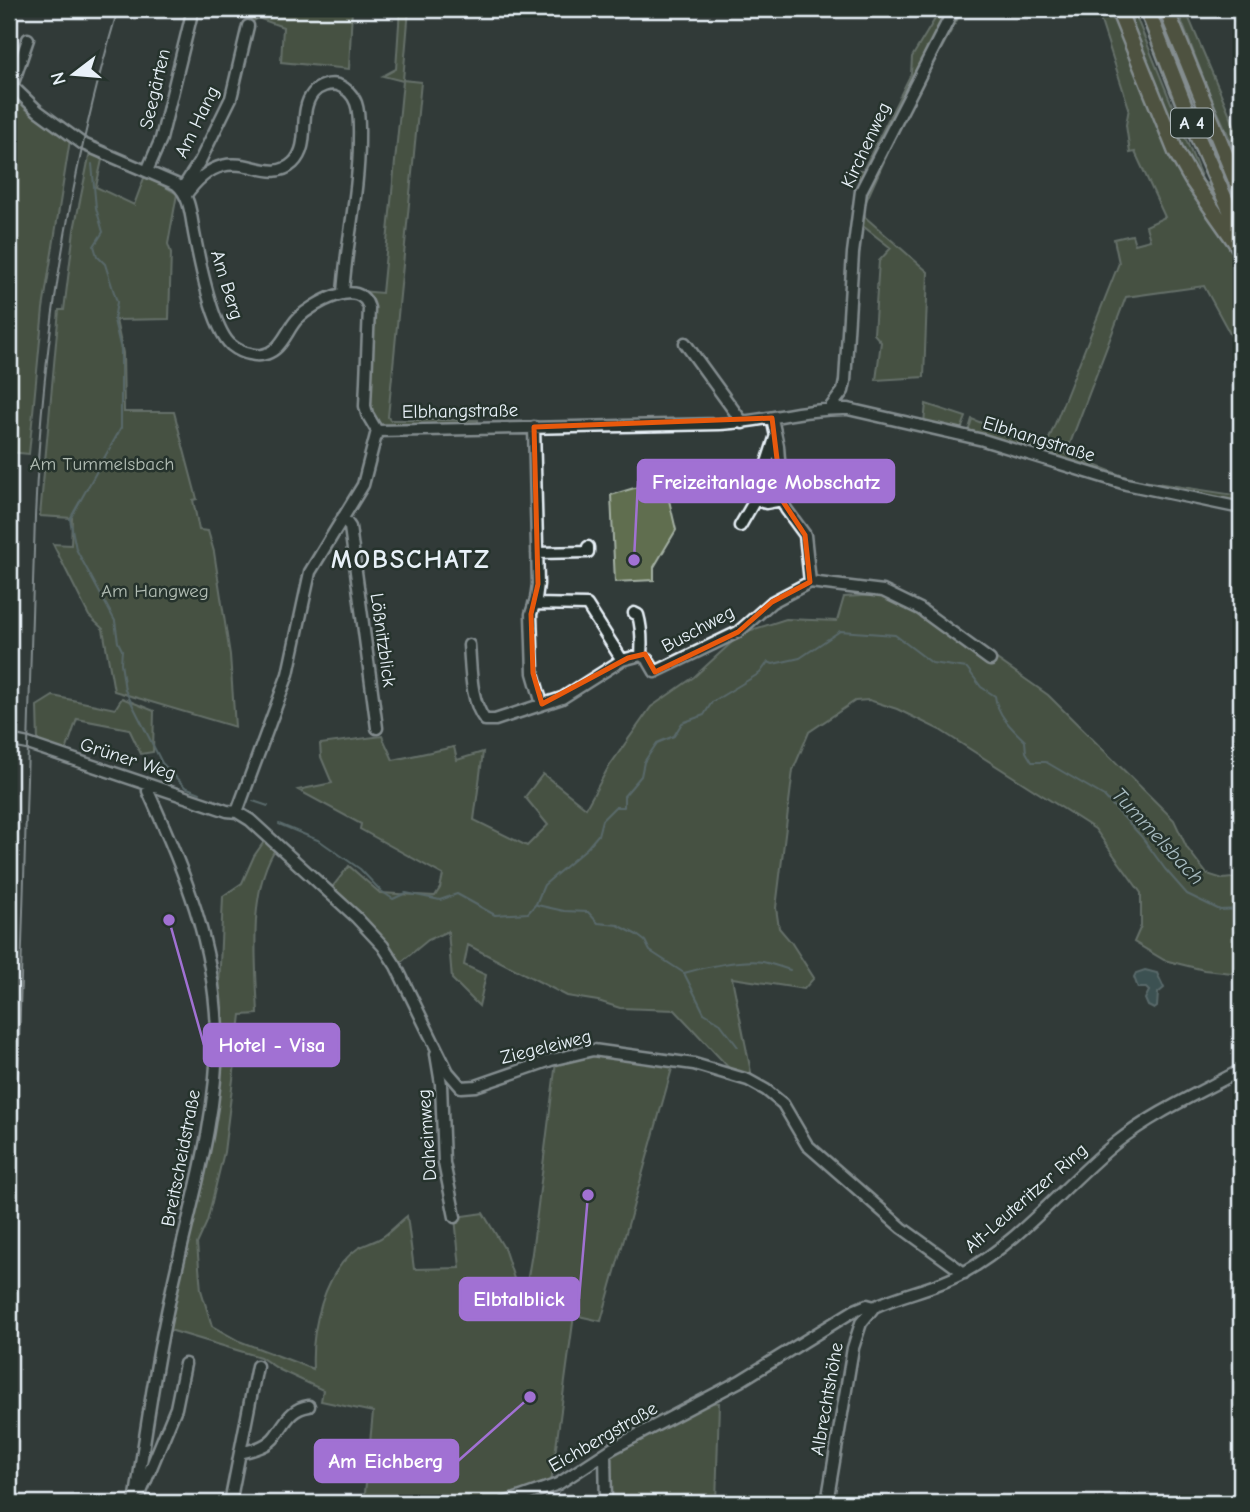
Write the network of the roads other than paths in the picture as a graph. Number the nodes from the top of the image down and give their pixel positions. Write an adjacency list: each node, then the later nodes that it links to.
1 (954, 9): 16 (street, Kirchenweg)
2 (1118, 9): 13 (highway)
3 (1147, 9): 12 (highway, A 4)
4 (1166, 9): 11 (highway, A 4)
5 (192, 13): 9 (street, Seegärten)
6 (248, 26): 10 (street, Am Hang)
7 (28, 39): 8 (street)
8 (10, 84): 9 (street)
9 (147, 171): 10 (street)
10 (183, 193): 14 (street, Am Berg); 14 (street)
11 (1241, 193)
12 (1241, 236)
13 (1241, 250)
14 (343, 294): 22 (street)
15 (685, 343): 20 (street)
16 (843, 391): 17 (street); 18 (street, Kirchenweg)
17 (830, 408): 18 (street, Elbhangstraße); 19 (street, Elbhangstraße)
18 (848, 409): 26 (street, Elbhangstraße)
19 (772, 418): 20 (street, Elbhangstraße); 23 (street)
20 (743, 423): 21 (street, Elbhangstraße)
21 (534, 427): 22 (street, Elbhangstraße); 30 (street)
22 (377, 431): 27 (street, Elbhangstraße)
23 (776, 437): 24 (street); 25 (street)
24 (755, 500): 25 (street); 28 (street)
25 (782, 500): 31 (street)
26 (1241, 508)
27 (343, 517): 39 (street, Lößnitzblick); 42 (street, Elbhangstraße)
28 (740, 526)
29 (588, 547): 30 (street)
30 (537, 553): 32 (street)
31 (810, 582): 35 (street, Buschweg); 37 (street)
32 (534, 604): 36 (street); 38 (street)
33 (634, 613): 35 (street)
34 (469, 645): 38 (street)
35 (641, 655): 36 (street)
36 (622, 660): 38 (street)
37 (990, 660)
38 (542, 704)
39 (377, 728)
40 (9, 740): 41 (street, Grüner Weg)
41 (150, 785): 42 (street, Grüner Weg); 54 (street, Breitscheidstraße)
42 (237, 812): 43 (street, Ziegeleiweg)
43 (436, 1050): 45 (street, Daheimweg); 46 (street, Ziegeleiweg)
44 (1241, 1070): 46 (street, Alt-Leuteritzer Ring)
45 (455, 1217)
46 (964, 1273): 47 (street, Alt-Leuteritzer Ring)
47 (874, 1307): 51 (street, Alt-Leuteritzer Ring); 58 (street, Albrechtshöhe)
48 (185, 1364): 54 (street, Breitscheidstraße)
49 (257, 1366): 52 (street)
50 (309, 1406): 52 (street)
51 (679, 1415): 53 (street, Eichbergstraße)
52 (240, 1453): 55 (street)
53 (605, 1454): 56 (street, Eichbergstraße); 57 (street)
54 (136, 1503)
55 (230, 1503)
56 (504, 1503)
57 (606, 1503)
58 (827, 1503)

